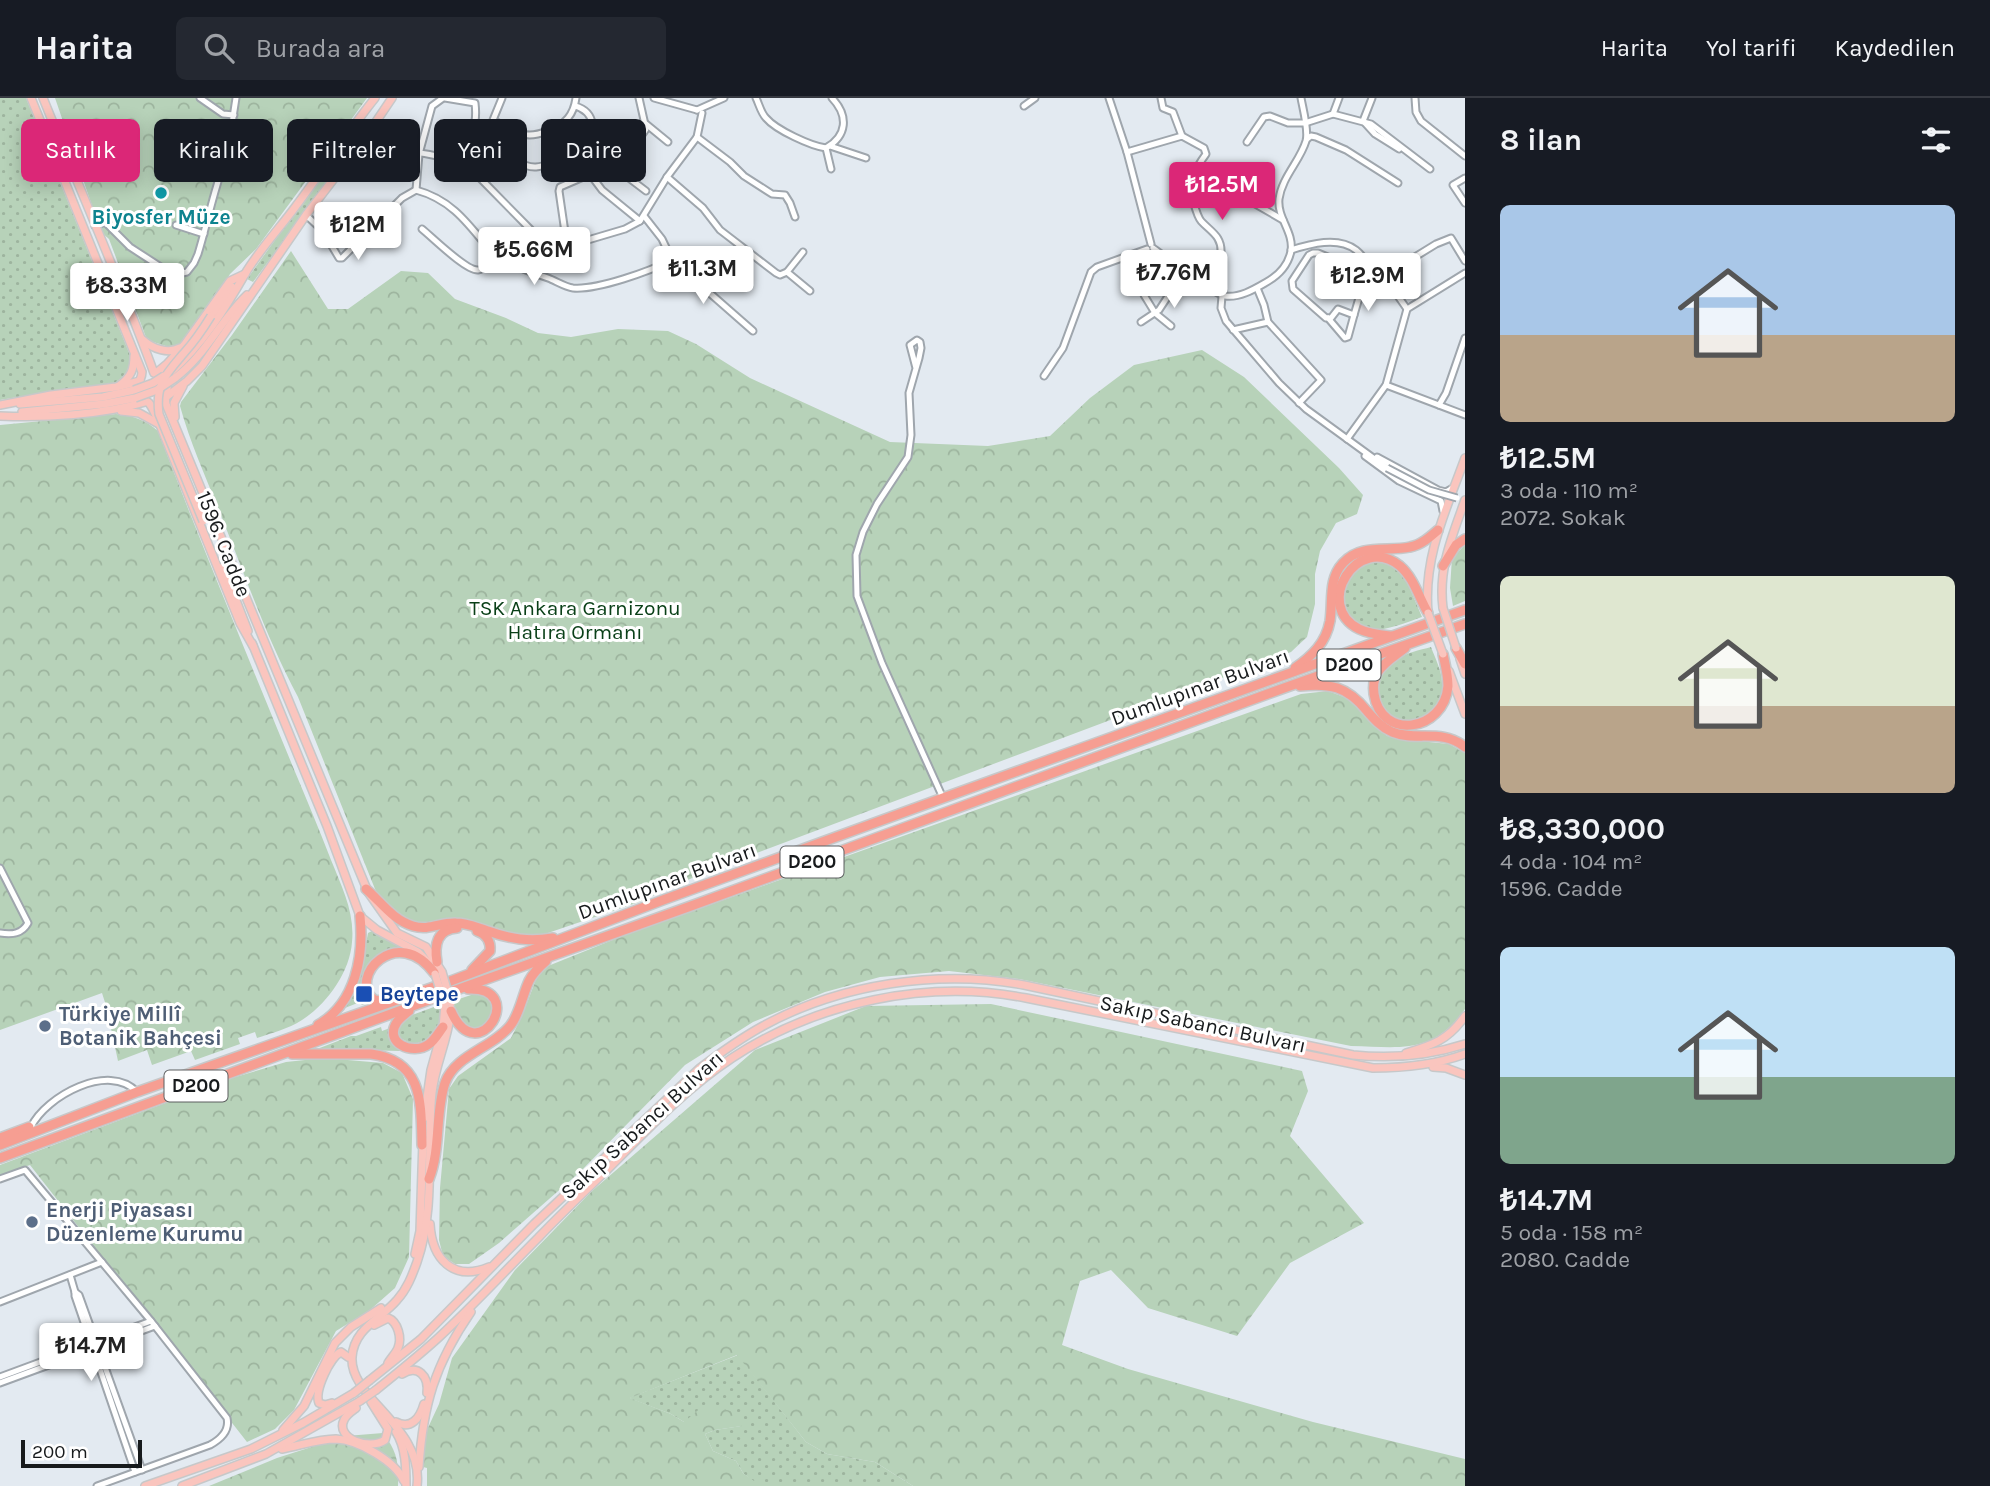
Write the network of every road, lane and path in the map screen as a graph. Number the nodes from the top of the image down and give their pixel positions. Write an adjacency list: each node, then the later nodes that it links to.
1 (31, 98): 92 (main road, 1596. Cadde)
2 (43, 98): 68 (main road, 1596. Cadde)
3 (200, 98): 26 (street)
4 (236, 98): 26 (street)
5 (375, 98): 27 (main road)
6 (392, 98): 28 (main road)
7 (444, 98): 29 (street); 43 (street)
8 (502, 98): 30 (street)
9 (576, 98): 22 (street)
10 (639, 98): 33 (street)
11 (654, 98): 24 (street)
12 (724, 98): 24 (street)
13 (756, 98): 42 (street)
14 (832, 98): 42 (street)
15 (1035, 98): 23 (street)
16 (1109, 98): 44 (street)
17 (1161, 98): 37 (street)
18 (1301, 98): 35 (street)
19 (1339, 98): 25 (street)
20 (1372, 98): 34 (street)
21 (1415, 98): 45 (street)
22 (575, 106): 31 (street); 32 (street)
23 (1024, 106)
24 (699, 111): 38 (street)
25 (1333, 114): 34 (street); 35 (street)
26 (234, 115): 71 (street)
27 (358, 119)
28 (378, 119)
29 (477, 119)
30 (492, 119)
31 (567, 119)
32 (590, 119)
33 (645, 119)
34 (1363, 121): 48 (street)
35 (1305, 123): 39 (street); 41 (street)
36 (646, 124): 40 (street)
37 (1182, 136): 44 (street); 82 (street)
38 (698, 137): 49 (street); 64 (street)
39 (1307, 139): 58 (street); 65 (street)
40 (668, 142)
41 (1247, 142)
42 (828, 147): 46 (street); 47 (street)
43 (420, 150)
44 (1127, 152): 73 (street)
45 (1465, 156)
46 (866, 158)
47 (831, 169)
48 (1430, 169)
49 (667, 177): 66 (street); 81 (street)
50 (1465, 178): 62 (street)
51 (312, 182): 84 (main road)
52 (331, 182): 63 (main road)
53 (417, 182): 59 (street)
54 (485, 182): 72 (street)
55 (572, 182): 72 (street)
56 (596, 182): 66 (street)
57 (634, 182): 60 (street)
58 (1398, 183)
59 (416, 190): 63 (street); 76 (street)
60 (646, 191)
61 (1238, 194): 65 (street)
62 (1465, 203)
63 (306, 215): 87 (main road)
64 (794, 217)
65 (1283, 220): 74 (street)
66 (640, 221): 69 (street); 69 (street); 72 (street)
67 (176, 225): 71 (street)
68 (94, 226): 71 (street); 91 (main road, 1596. Cadde)
69 (651, 226): 77 (street)
70 (422, 229): 76 (street)
71 (204, 234)
72 (567, 246)
73 (1150, 247): 82 (street); 109 (street)
74 (1291, 250): 79 (street); 85 (street)
75 (803, 252): 81 (street)
76 (493, 254): 77 (street)
77 (672, 260): 101 (street)
78 (1465, 261): 85 (street)
79 (1287, 263): 80 (street); 86 (street)
80 (1299, 270): 95 (street); 96 (street)
81 (787, 272): 88 (street)
82 (1187, 272): 90 (street); 94 (street)
83 (1465, 273): 93 (street)
84 (245, 274): 104 (main road); 107 (main road); 115 (main road, bridge)
85 (1384, 276): 93 (street)
86 (1257, 288): 90 (street); 98 (street)
87 (253, 290): 107 (main road); 111 (main road)
88 (810, 291)
89 (1144, 295): 94 (street)
90 (1222, 296): 100 (street)
91 (126, 298): 92 (main road); 92 (main road); 102 (main road, 1596. Cadde)
92 (113, 303): 105 (main road, 1596. Cadde)
93 (1407, 309): 112 (street)
94 (1155, 313): 97 (street); 99 (street)
95 (1354, 315): 96 (street); 96 (street)
96 (1328, 318)
97 (1141, 322)
98 (1268, 322): 100 (street); 117 (street)
99 (1171, 326)
100 (1233, 330): 117 (street)
101 (753, 331)
102 (141, 337): 104 (main road); 108 (main road, 1596. Cadde)
103 (1465, 338): 119 (street)
104 (181, 348): 107 (main road)
105 (133, 349): 110 (main road, 1596. Cadde); 113 (main road)
106 (916, 368): 152 (street)
107 (171, 372): 108 (main road); 111 (main road); 114 (main road, bridge)
108 (155, 373): 110 (main road); 115 (main road, 1596. Cadde)
109 (1044, 376)
110 (141, 379): 113 (main road); 116 (main road, 1596. Cadde)
111 (185, 382): 115 (main road); 124 (main road)
112 (1386, 385): 119 (street); 125 (street)
113 (116, 387): 118 (main road)
114 (134, 394): 118 (main road); 121 (main road)
115 (163, 398): 116 (main road); 124 (main road, 1596. Cadde); 143 (main road, 1596. Cadde, bridge)
116 (147, 402): 120 (main road); 123 (main road, 1596. Cadde)
117 (1299, 403): 125 (street)
118 (0, 405)
119 (1439, 405): 122 (street)
120 (110, 410): 121 (main road); 123 (main road)
121 (0, 415)
122 (1465, 415)
123 (160, 425): 128 (main road, 1596. Cadde)
124 (181, 438): 127 (main road, 1596. Cadde)
125 (1347, 439): 126 (street)
126 (1356, 446): 130 (street); 131 (street, bridge); 132 (street)
127 (187, 452): 128 (main road); 154 (main road, 1596. Cadde)
128 (172, 457): 143 (main road, 1596. Cadde)
129 (1465, 457): 130 (main road)
130 (1454, 487): 132 (main road)
131 (1462, 499): 135 (main road)
132 (1443, 516): 134 (main road)
133 (1465, 519): 135 (main road)
134 (1438, 530): 139 (main road); 148 (highway)
135 (1453, 534): 137 (main road)
136 (1465, 540): 137 (highway)
137 (1443, 566): 144 (main road, bridge)
138 (1465, 610): 141 (highway, Dumlupınar Bulvarı / D200)
139 (1428, 613): 141 (highway); 145 (main road, bridge)
140 (1465, 624): 142 (highway, Dumlupınar Bulvarı / D200)
141 (1393, 636): 148 (highway, Dumlupınar Bulvarı / D200)
142 (1414, 642): 145 (highway); 149 (highway, Dumlupınar Bulvarı / D200)
143 (253, 646): 155 (main road, 1596. Cadde)
144 (1456, 649): 146 (highway); 147 (main road)
145 (1443, 654): 150 (main road)
146 (1465, 664)
147 (1465, 674)
148 (1279, 677): 152 (highway, Dumlupınar Bulvarı / D200)
149 (1284, 688): 151 (highway); 159 (highway, Dumlupınar Bulvarı / D200)
150 (1465, 714)
151 (1465, 747)
152 (943, 798): 158 (highway, Dumlupınar Bulvarı / D200)
153 (0, 868): 157 (street)
154 (366, 889): 155 (main road, 1596. Cadde); 158 (highway)
155 (368, 909): 156 (main road, 1596. Cadde); 156 (main road); 160 (main road, 1596. Cadde); 169 (highway)
156 (369, 923): 161 (main road, 1596. Cadde)
157 (0, 933)
158 (575, 934): 162 (highway, Dumlupınar Bulvarı / D200)
159 (550, 957): 163 (highway, Dumlupınar Bulvarı / D200); 183 (highway)
160 (437, 962): 161 (main road, 1596. Cadde); 162 (highway)
161 (439, 973): 164 (highway); 166 (main road, bridge)
162 (464, 976): 164 (highway, Dumlupınar Bulvarı / D200)
163 (456, 990): 165 (highway, Dumlupınar Bulvarı / D200); 166 (highway)
164 (390, 1003): 169 (highway, Dumlupınar Bulvarı / D200)
165 (418, 1004): 168 (highway); 172 (highway, Dumlupınar Bulvarı / D200)
166 (449, 1006): 168 (main road); 183 (main road)
167 (1465, 1016): 173 (main road)
168 (443, 1027): 180 (main road)
169 (296, 1037): 176 (highway, Dumlupınar Bulvarı / D200)
170 (1465, 1044): 173 (main road, Sakıp Sabancı Bulvarı)
171 (1465, 1054): 174 (main road, Sakıp Sabancı Bulvarı)
172 (280, 1055): 180 (highway); 181 (highway, Dumlupınar Bulvarı / D200)
173 (1392, 1057): 186 (main road, Sakıp Sabancı Bulvarı)
174 (1418, 1066): 175 (main road); 188 (main road, Sakıp Sabancı Bulvarı)
175 (1465, 1075)
176 (137, 1092): 177 (highway); 177 (street); 179 (highway, Dumlupınar Bulvarı / D200)
177 (31, 1127): 178 (highway)
178 (0, 1138)
179 (0, 1145)
180 (422, 1145): 190 (main road)
181 (0, 1158)
182 (0, 1179): 185 (street)
183 (429, 1179): 184 (main road)
184 (428, 1202): 186 (main road); 192 (main road)
185 (102, 1262): 187 (street); 191 (street)
186 (496, 1263): 195 (main road, Sakıp Sabancı Bulvarı)
187 (70, 1275): 189 (street); 193 (street)
188 (480, 1298): 198 (main road, Sakıp Sabancı Bulvarı); 206 (main road)
189 (0, 1302)
190 (381, 1308): 194 (main road); 202 (main road)
191 (153, 1324): 193 (street); 204 (street)
192 (357, 1339): 195 (main road); 201 (main road)
193 (94, 1345): 196 (street); 197 (street); 204 (street); 205 (street)
194 (348, 1357): 199 (main road); 201 (main road)
195 (380, 1373): 199 (main road, Sakıp Sabancı Bulvarı, bridge)
196 (0, 1377)
197 (0, 1383)
198 (378, 1388): 200 (main road, Sakıp Sabancı Bulvarı, bridge); 201 (main road)
199 (351, 1394): 202 (main road, Sakıp Sabancı Bulvarı)
200 (360, 1401): 201 (main road); 203 (main road, Sakıp Sabancı Bulvarı)
201 (371, 1401): 206 (main road); 210 (main road)
202 (276, 1437): 208 (main road, Sakıp Sabancı Bulvarı)
203 (271, 1452): 209 (main road, Sakıp Sabancı Bulvarı); 210 (main road)
204 (142, 1470): 205 (street)
205 (135, 1472): 207 (street)
206 (418, 1475): 211 (main road)
207 (97, 1486)
208 (145, 1486)
209 (182, 1486)
210 (405, 1486)
211 (417, 1486)

